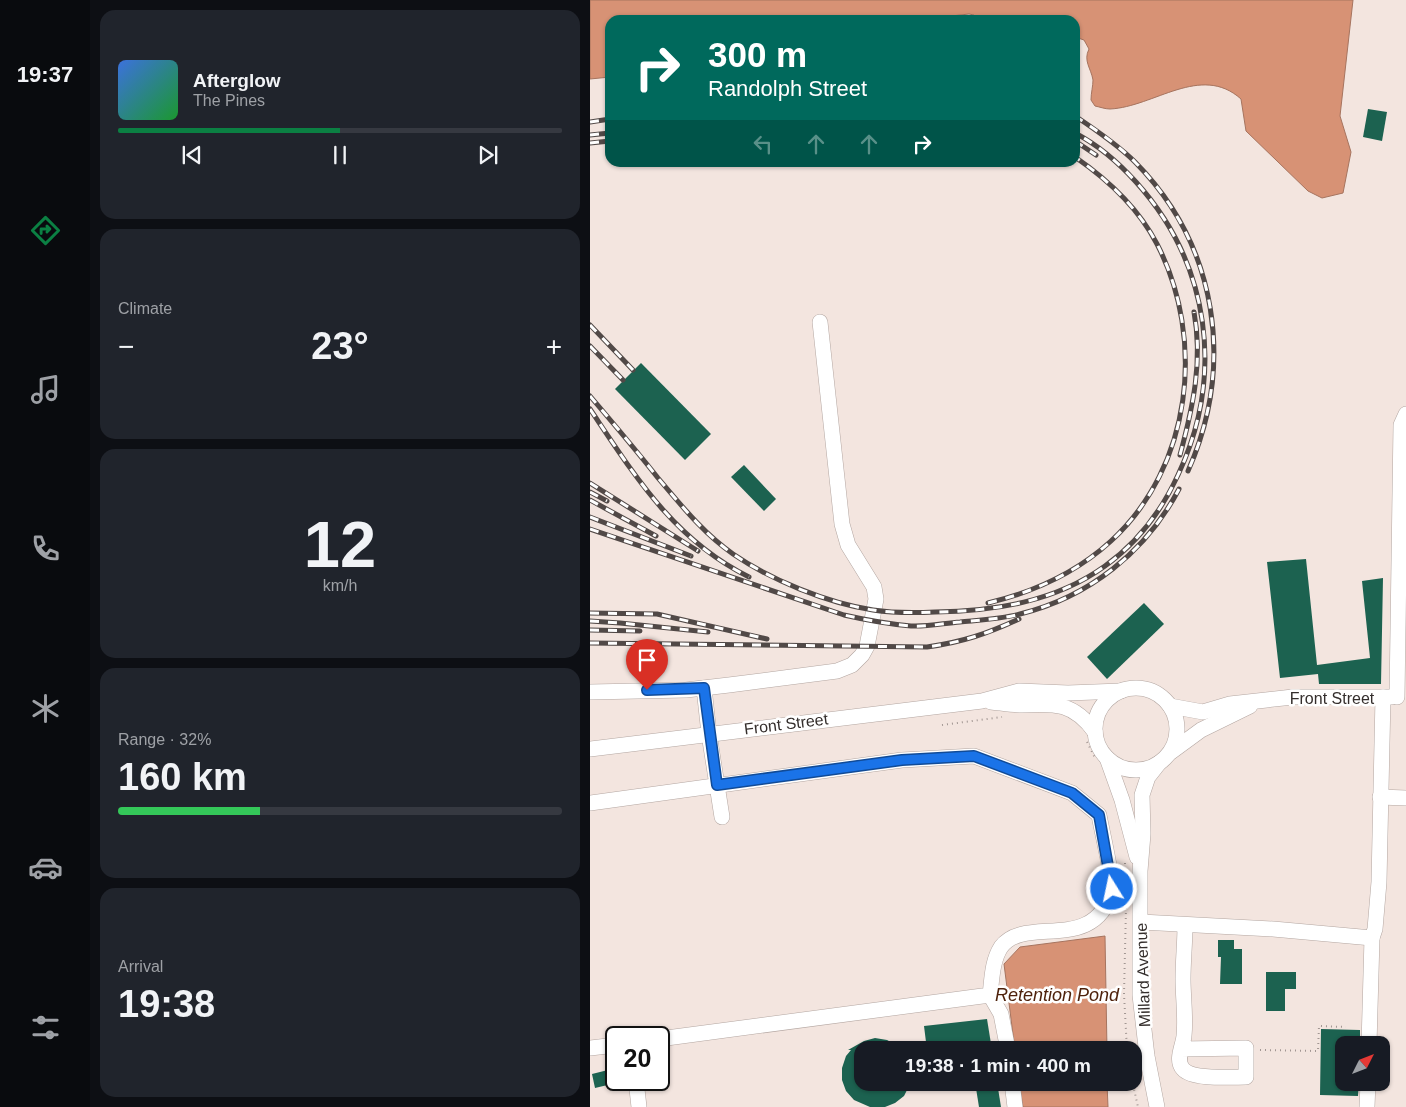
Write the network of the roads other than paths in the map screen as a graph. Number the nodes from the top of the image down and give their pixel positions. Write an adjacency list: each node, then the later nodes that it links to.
1 (820, 322): 3 (street)
2 (1406, 414): 6 (street)
3 (704, 688): 5 (street); 10 (street)
4 (1121, 691): 7 (street, Front Street); 9 (street); 11 (street)
5 (590, 692)
6 (1395, 697): 8 (street, Front Street); 16 (street)
7 (982, 701): 10 (street, Front Street); 11 (street, Front Street)
8 (1258, 701): 9 (street, Front Street); 14 (street, Front Street)
9 (1170, 706): 14 (street)
10 (709, 734): 12 (street, Front Street); 15 (street)
11 (1090, 734): 13 (street)
12 (590, 748)
13 (1101, 758): 14 (street); 20 (street, Millard Avenue)
14 (1164, 759): 20 (street, Millard Avenue)
15 (717, 785): 18 (street); 19 (street); 24 (street)
16 (1380, 797): 17 (street); 23 (street)
17 (1406, 798)
18 (590, 803)
19 (722, 817)
20 (1140, 871): 21 (street, Millard Avenue)
21 (1141, 922): 22 (street); 36 (street, Millard Avenue)
22 (1185, 925): 23 (street); 30 (street)
23 (1372, 938): 25 (street)
24 (990, 995): 26 (street); 27 (street)
25 (1369, 1036)
26 (670, 1038)
27 (1006, 1041)
28 (605, 1046): 29 (street)
29 (590, 1048)
30 (1181, 1049)
31 (638, 1091): 34 (street)
32 (1013, 1091): 35 (street)
33 (1368, 1091): 37 (street)
34 (640, 1107)
35 (1015, 1107)
36 (1157, 1107)
37 (1367, 1107)

